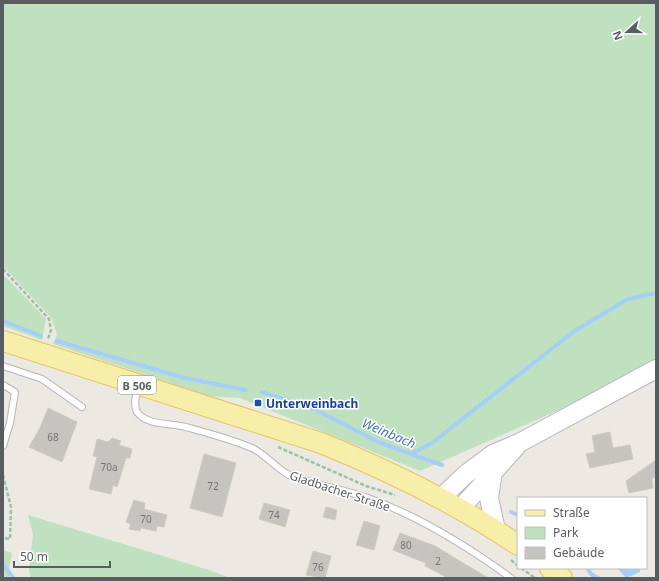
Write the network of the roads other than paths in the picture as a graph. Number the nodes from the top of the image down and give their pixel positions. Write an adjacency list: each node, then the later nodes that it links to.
1 (3, 341): 5 (main road, B 506)
2 (3, 366): 6 (lane)
3 (656, 369): 7 (main road)
4 (3, 385): 8 (lane)
5 (138, 385): 10 (main road, B 506); 14 (lane, Gladbacher Straße)
6 (82, 407)
7 (521, 442): 9 (main road); 10 (main road)
8 (3, 446)
9 (493, 472): 11 (main road); 12 (main road)
10 (441, 498): 11 (main road, B 506)
11 (460, 509): 12 (main road, B 506)
12 (496, 530): 13 (main road, B 506)
13 (517, 544)
14 (511, 578)

